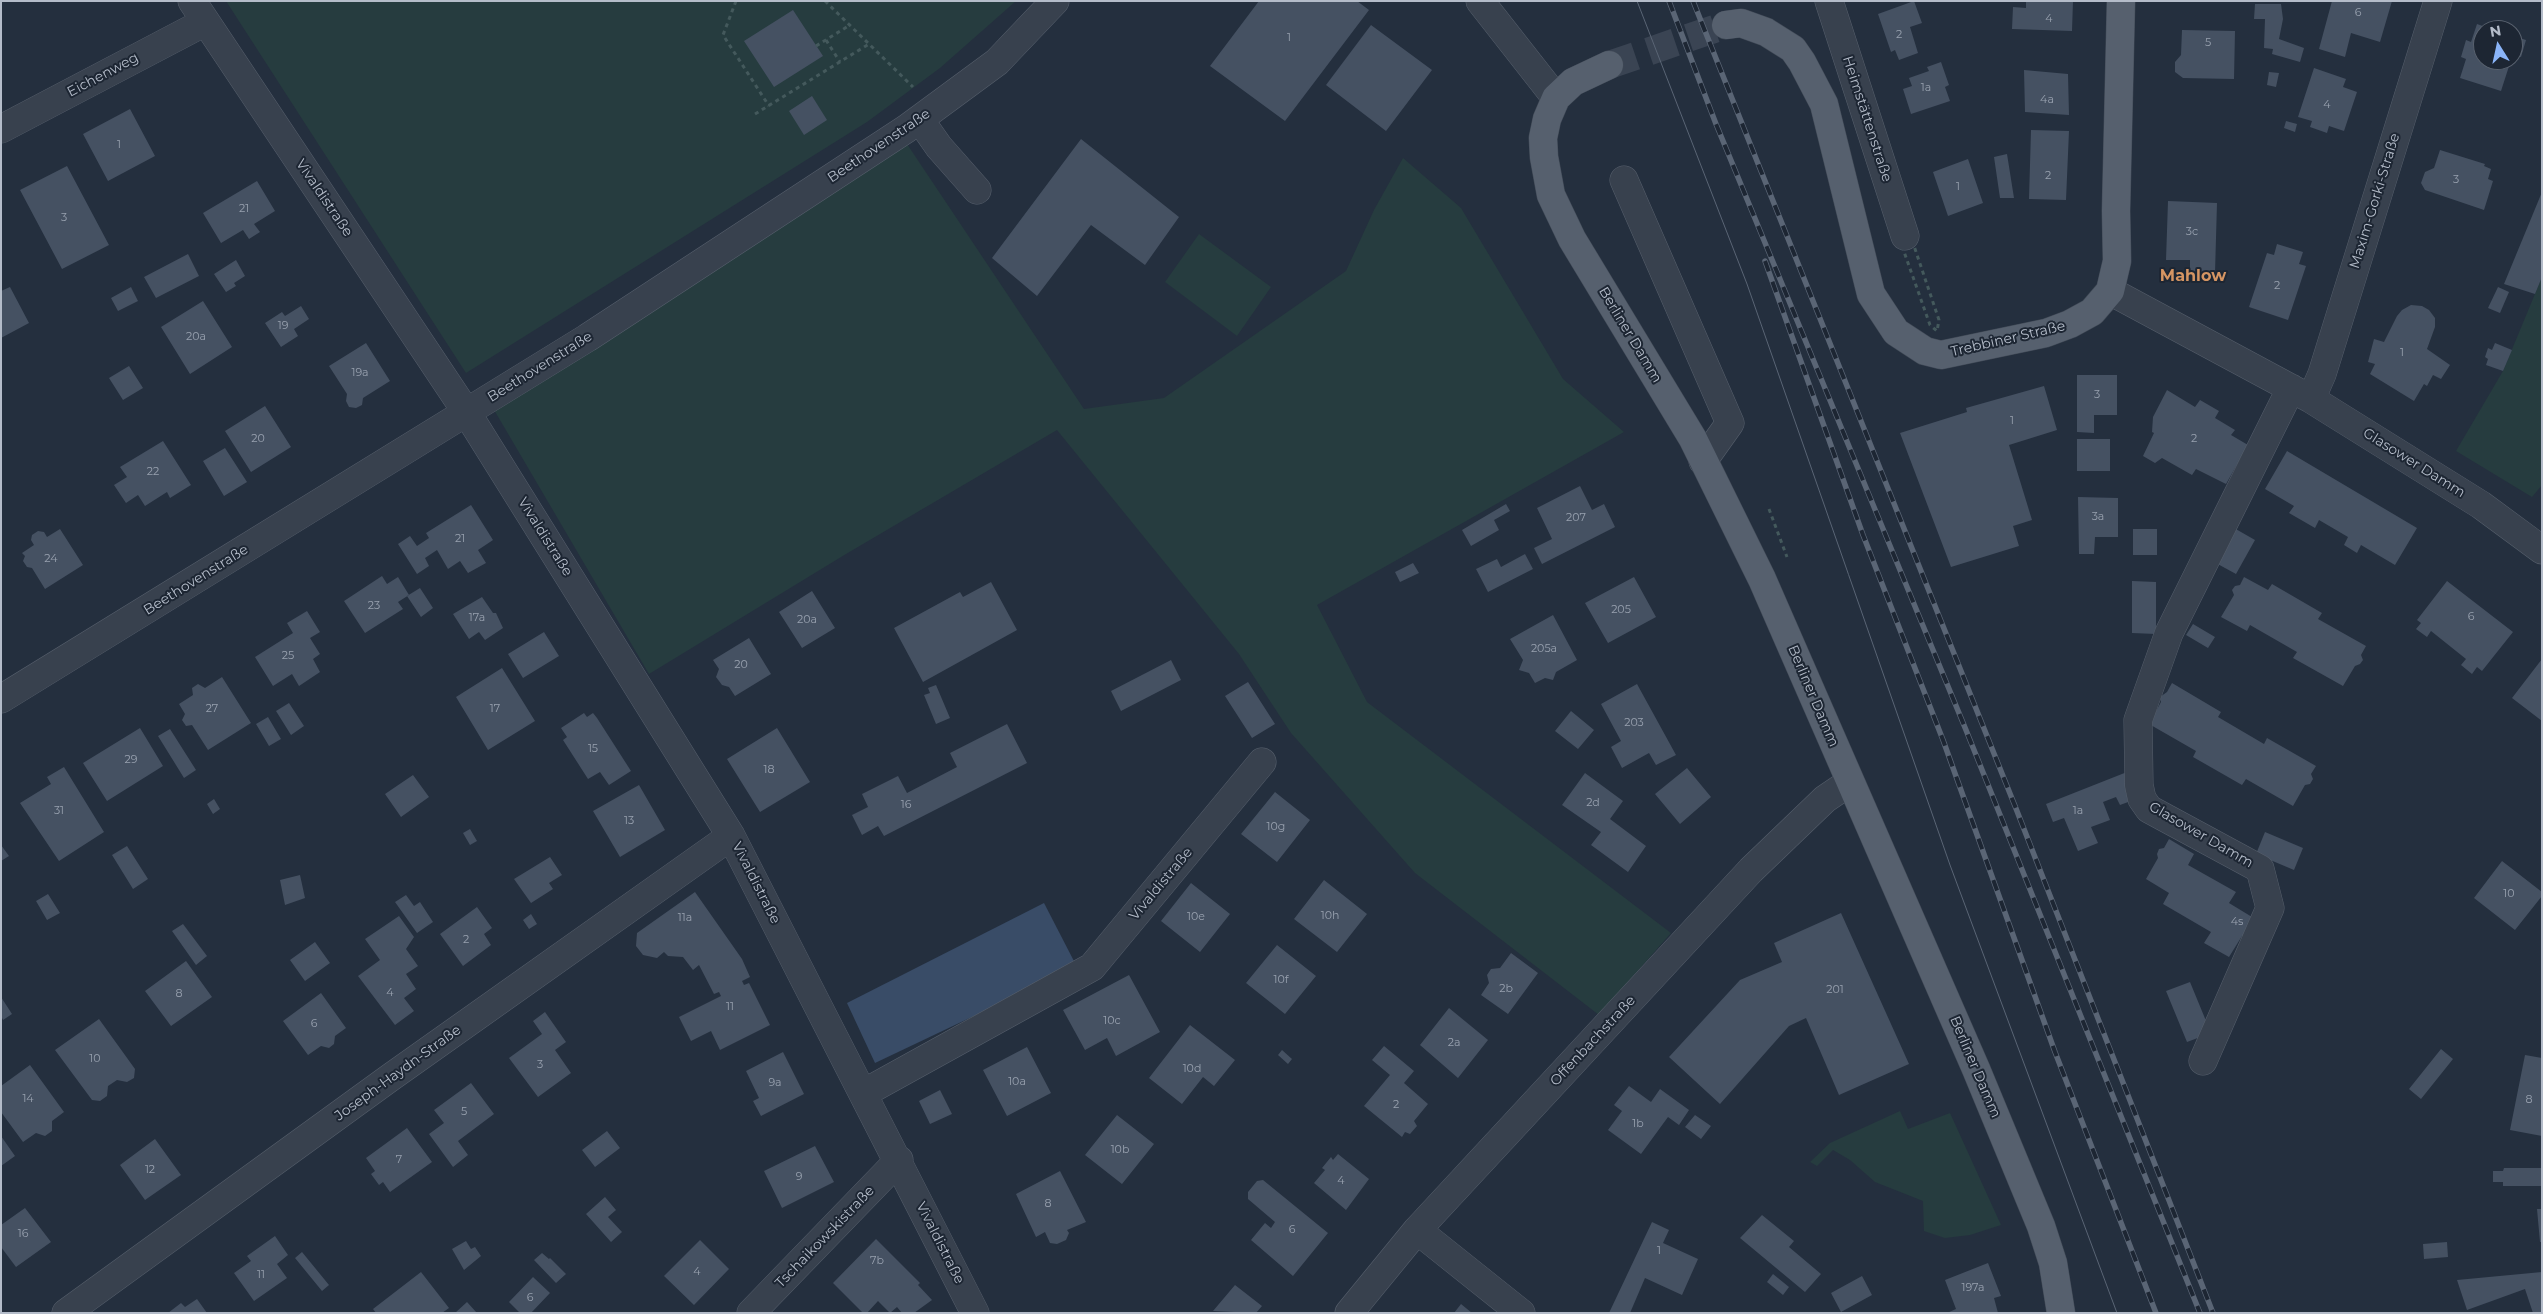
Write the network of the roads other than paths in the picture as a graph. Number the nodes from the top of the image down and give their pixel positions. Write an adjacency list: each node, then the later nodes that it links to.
1 (1055, 1): 10 (street, Beethovenstraße)
2 (1480, 1): 9 (street)
3 (1829, 1): 14 (street, Heimstättenstraße)
4 (2121, 1): 15 (main road, Trebbiner Straße)
5 (2438, 1): 16 (street, Maxim-Gorki-Straße)
6 (199, 11): 11 (street, Eichenweg); 17 (street, Vivaldistraße)
7 (1726, 25): 15 (main road, Trebbiner Straße)
8 (1609, 65): 9 (main road)
9 (1556, 98): 18 (main road, Berliner Damm)
10 (927, 115): 13 (street); 17 (street, Beethovenstraße)
11 (1, 129)
12 (1624, 180): 18 (street)
13 (977, 190)
14 (1905, 236)
15 (2110, 291): 16 (street, Glasower Damm)
16 (2301, 393): 19 (street, Glasower Damm); 24 (street, Glasower Damm)
17 (468, 413): 20 (street, Beethovenstraße); 23 (street, Vivaldistraße)
18 (1702, 461): 22 (main road, Berliner Damm)
19 (2539, 542)
20 (1, 699)
21 (1262, 762): 25 (street, Vivaldistraße)
22 (1850, 782): 27 (street, Offenbachstraße); 33 (main road, Berliner Damm)
23 (731, 836): 25 (street, Vivaldistraße); 28 (street, Joseph-Haydn-Straße)
24 (2203, 1061)
25 (864, 1093): 26 (street, Vivaldistraße)
26 (899, 1160): 29 (street, Tschaikowskistraße); 30 (street, Vivaldistraße)
27 (1417, 1230): 31 (street, Offenbachstraße); 32 (street)
28 (66, 1313)
29 (751, 1313)
30 (975, 1313)
31 (1349, 1313)
32 (1521, 1313)
33 (2061, 1313)

